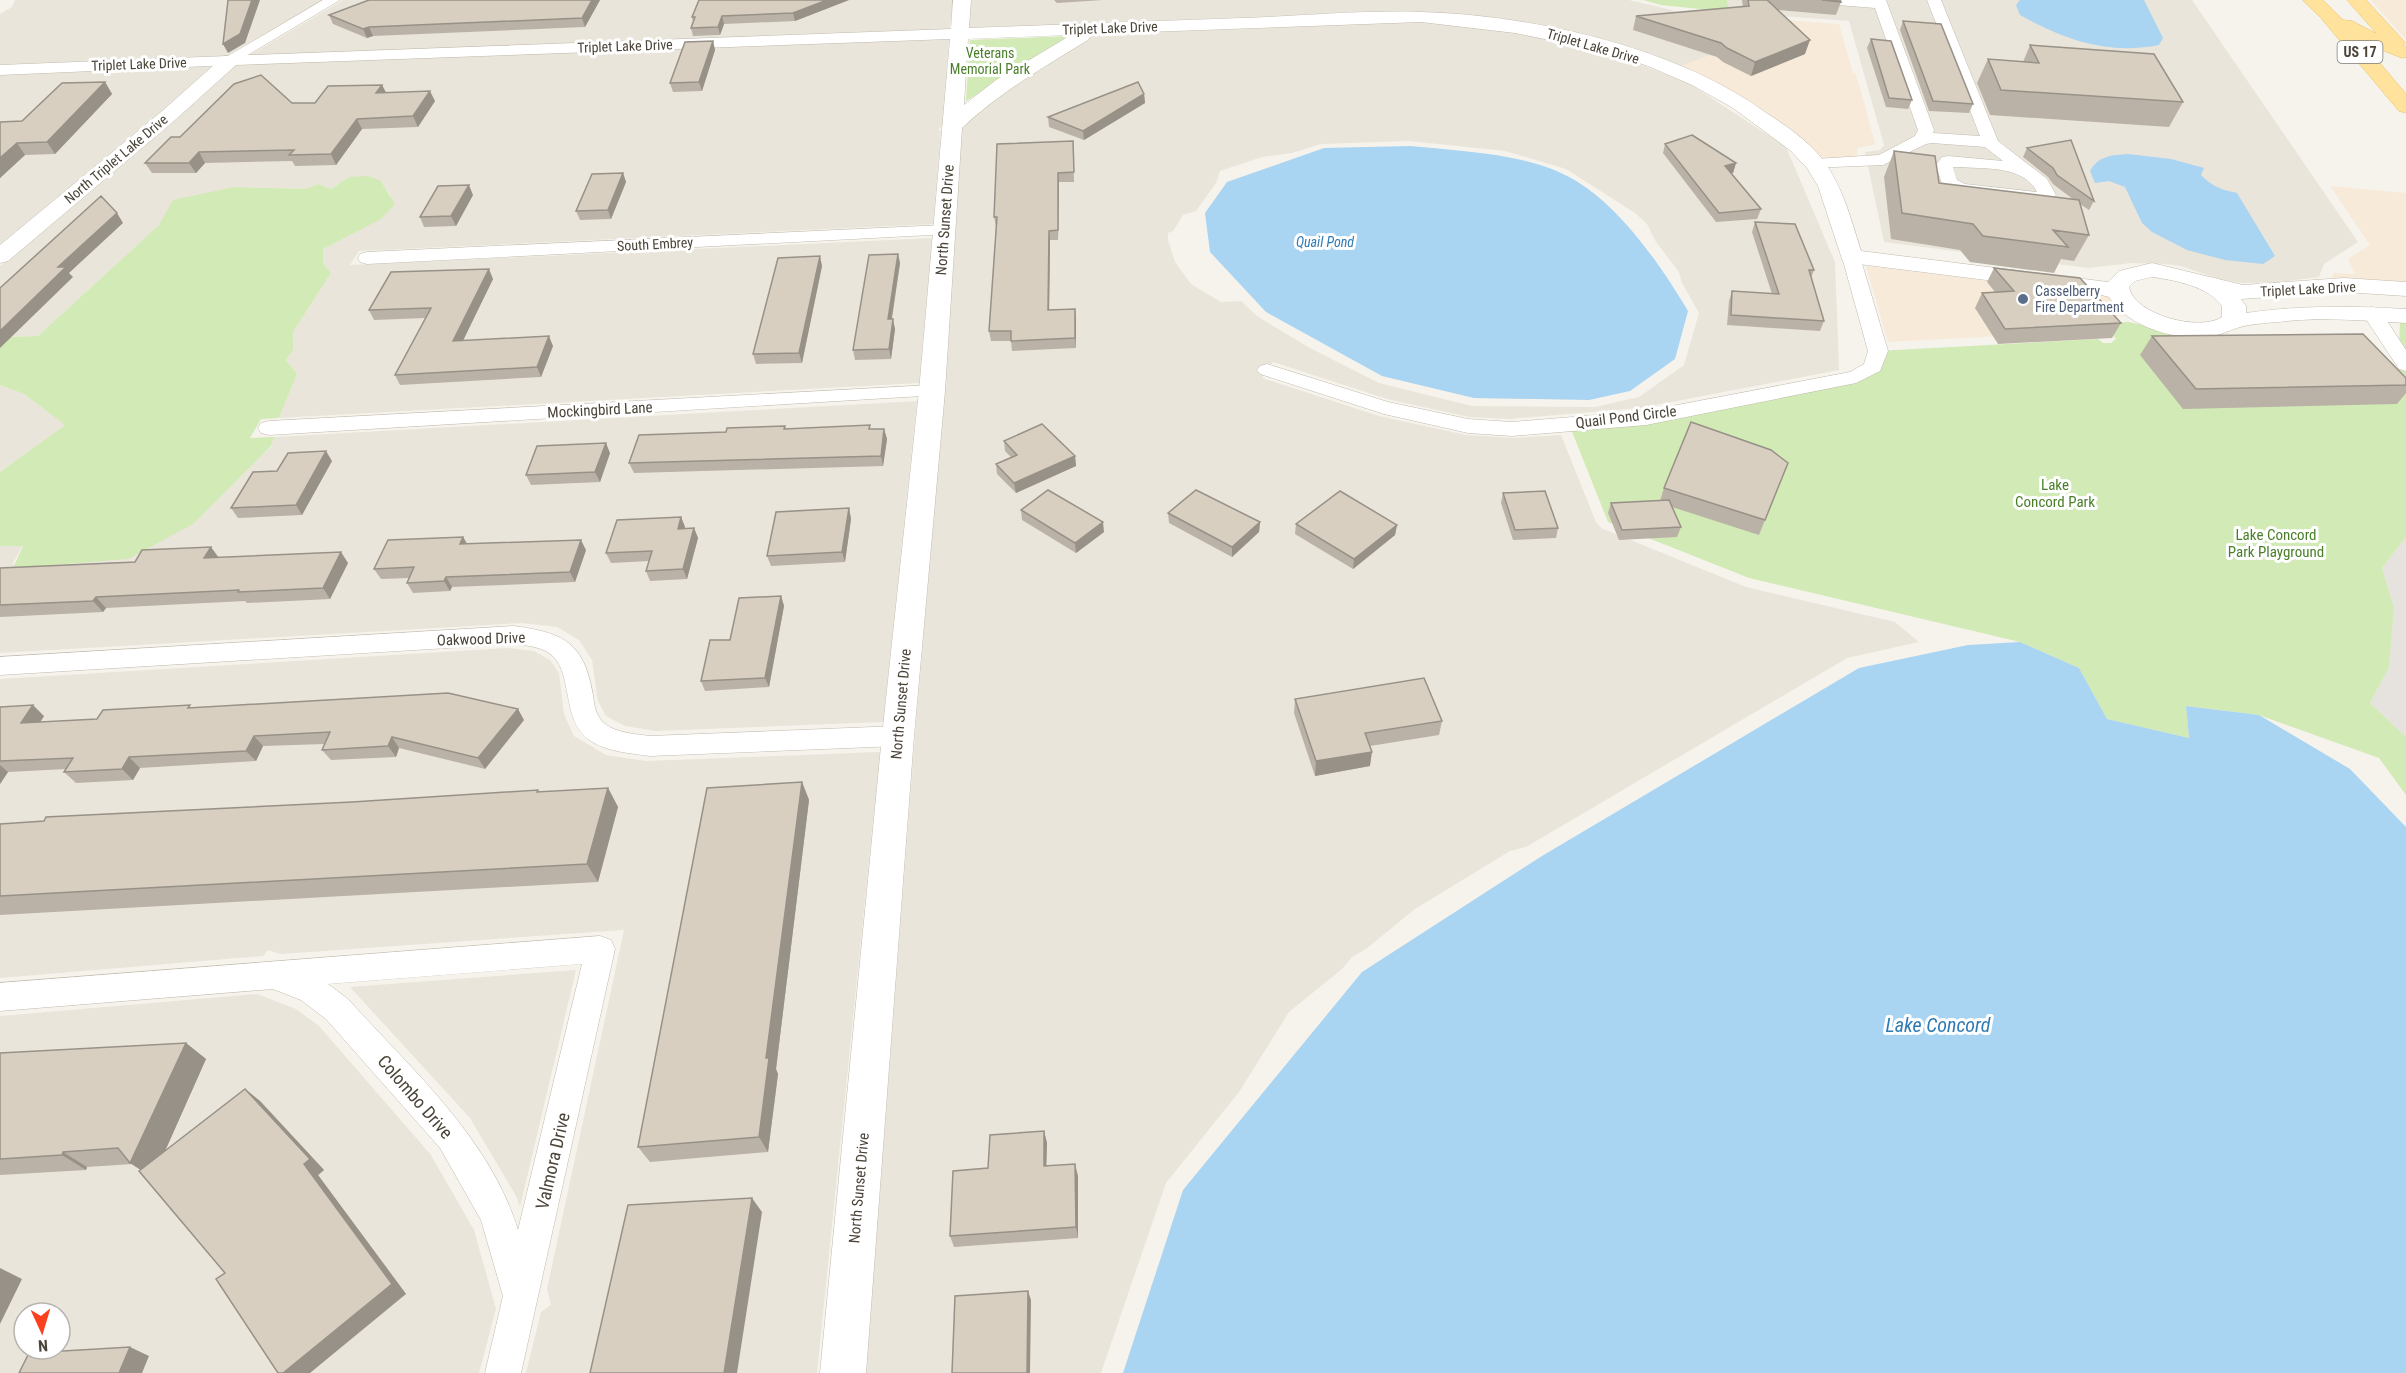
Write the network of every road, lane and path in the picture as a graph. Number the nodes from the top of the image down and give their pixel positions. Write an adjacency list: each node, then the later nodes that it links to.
1 (333, 0): 12 (street)
2 (962, 0): 10 (street, North Sunset Drive)
3 (1826, 0): 7 (street)
4 (1934, 0): 17 (street)
5 (2312, 0): 8 (main road, US 17)
6 (2356, 0): 11 (main road, US 17)
7 (1880, 2): 16 (street)
8 (2328, 14): 11 (main road); 14 (main road, US 17)
9 (1084, 29): 10 (street, Triplet Lake Drive); 15 (street); 18 (street, Triplet Lake Drive)
10 (959, 34): 12 (street, Triplet Lake Drive); 15 (street, North Sunset Drive)
11 (2405, 53)
12 (231, 60): 13 (street, Triplet Lake Drive); 22 (street, North Triplet Lake Drive)
13 (0, 70)
14 (2406, 107)
15 (952, 127): 20 (street, North Sunset Drive)
16 (1922, 139): 17 (street); 18 (street)
17 (1990, 142): 19 (street)
18 (1815, 164): 21 (street, Triplet Lake Drive)
19 (2022, 168): 19 (street)
20 (944, 230): 23 (street, South Embrey); 32 (street, North Sunset Drive)
21 (1850, 252): 24 (street); 31 (street, Quail Pond Circle)
22 (0, 256)
23 (367, 258)
24 (2120, 285): 25 (street); 29 (street, Triplet Lake Drive)
25 (2211, 286): 26 (street, Triplet Lake Drive); 29 (street)
26 (2406, 289)
27 (2372, 314): 28 (street, Triplet Lake Drive); 29 (street, Triplet Lake Drive); 30 (street)
28 (2406, 316)
29 (2230, 322)
30 (2406, 365)
31 (1267, 370)
32 (932, 391): 33 (street, Mockingbird Lane); 35 (street, North Sunset Drive)
33 (269, 428)
34 (0, 666): 35 (street, Oakwood Drive)
35 (898, 736): 41 (street, North Sunset Drive)
36 (600, 949): 37 (street, Colombo Drive); 39 (street, Valmora Drive)
37 (269, 974): 38 (street, Colombo Drive); 39 (street, Colombo Drive)
38 (0, 997)
39 (522, 1298): 40 (street, Valmora Drive)
40 (503, 1373)
41 (843, 1373)

